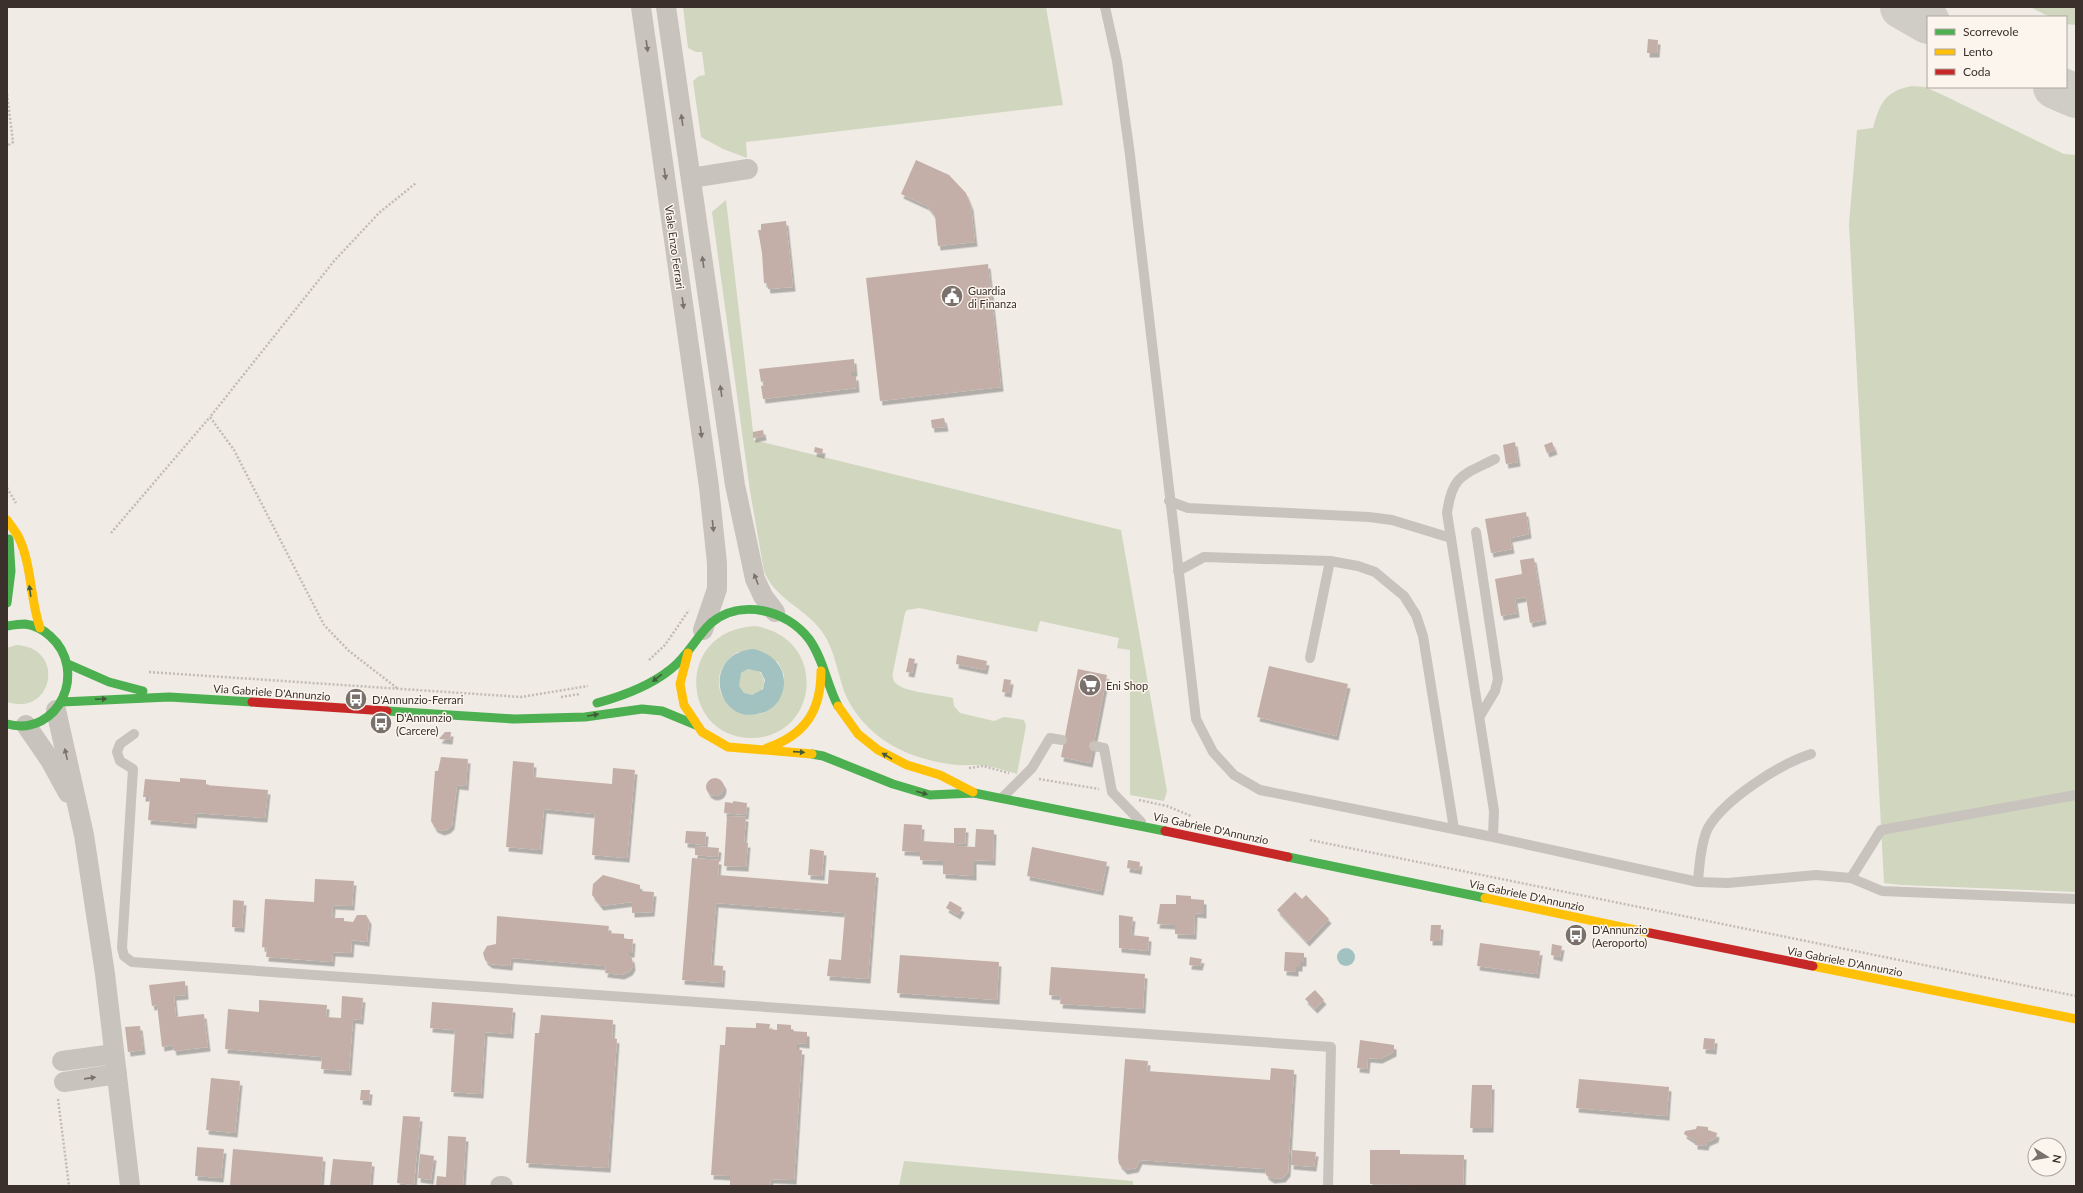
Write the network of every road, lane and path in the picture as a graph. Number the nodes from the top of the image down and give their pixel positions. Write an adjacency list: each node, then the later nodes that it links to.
1 (641, 7): 25 (street, Viale Enzo Ferrari, one-way to 25)
2 (666, 7): 7 (street, one-way to 2)
3 (1106, 7): 12 (lane)
4 (7, 94): 5 (path)
5 (7, 146)
6 (748, 169): 7 (street)
7 (690, 178): 22 (street, one-way to 7)
8 (416, 183): 9 (path)
9 (210, 417): 16 (path); 33 (path)
10 (1495, 459): 17 (lane)
11 (7, 488): 13 (path)
12 (1169, 501): 17 (lane); 19 (lane)
13 (17, 506)
14 (7, 521): 20 (main road); 24 (main road, one-way to 14)
15 (1476, 532): 39 (lane)
16 (111, 533)
17 (1451, 538): 39 (lane)
18 (1330, 561): 19 (lane); 27 (lane); 53 (lane)
19 (1178, 571): 53 (lane)
20 (7, 603)
21 (690, 609): 28 (path)
22 (775, 612): 25 (main road); 30 (main road)
23 (7, 626): 24 (main road)
24 (40, 628): 29 (main road)
25 (703, 630): 26 (main road)
26 (688, 653): 40 (main road, one-way to 40); 41 (main road)
27 (1310, 658)
28 (646, 662)
29 (68, 664): 36 (main road, Via Gabriele D'Annunzio); 38 (main road)
30 (821, 668): 46 (main road); 48 (main road, one-way to 30)
31 (146, 672): 33 (path)
32 (596, 684): 33 (path)
33 (398, 689): 34 (path)
34 (403, 693)
35 (586, 693): 37 (path)
36 (169, 697): 38 (main road, Via Gabriele D'Annunzio, one-way to 36); 40 (main road, Via Gabriele D'Annunzio)
37 (558, 698)
38 (59, 706): 42 (main road); 51 (street, one-way to 38)
39 (1480, 716): 54 (lane)
40 (540, 718): 41 (main road, one-way to 41)
41 (696, 725): 46 (main road)
42 (13, 726): 51 (street)
43 (134, 734): 64 (lane)
44 (1062, 740): 50 (lane)
45 (1094, 746): 52 (lane)
46 (760, 749): 48 (main road, one-way to 48)
47 (1811, 754): 56 (lane)
48 (974, 793): 50 (main road, Via Gabriele D'Annunzio)
49 (2076, 795): 55 (lane)
50 (1002, 798): 52 (main road, Via Gabriele D'Annunzio)
51 (81, 819): 59 (street)
52 (1146, 827): 58 (main road, Via Gabriele D'Annunzio)
53 (1454, 829): 54 (lane)
54 (1493, 837): 56 (lane)
55 (1851, 878): 56 (lane); 57 (lane)
56 (1698, 882)
57 (2076, 899)
58 (2076, 1019)
59 (114, 1054): 60 (street); 61 (street)
60 (62, 1061)
61 (117, 1074): 62 (street, one-way to 61); 63 (street)
62 (64, 1082)
63 (130, 1186)
64 (1328, 1186)

